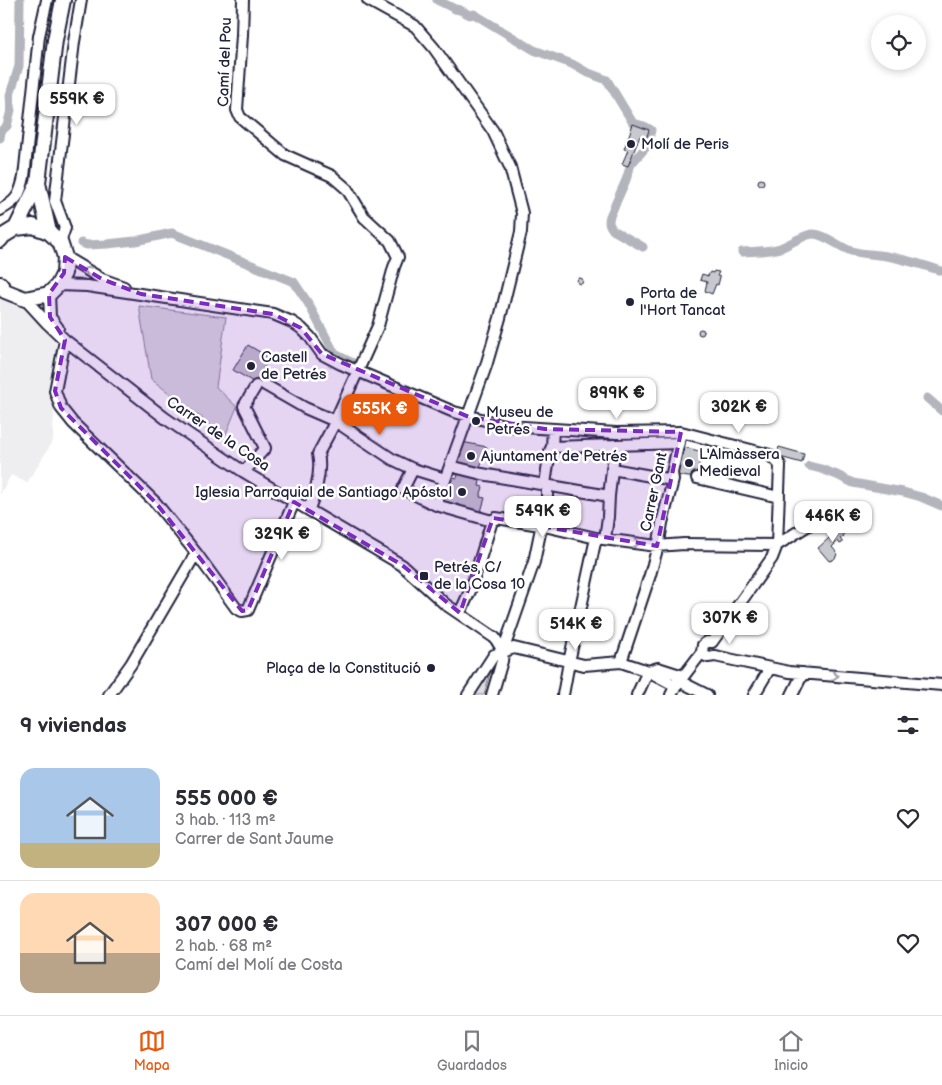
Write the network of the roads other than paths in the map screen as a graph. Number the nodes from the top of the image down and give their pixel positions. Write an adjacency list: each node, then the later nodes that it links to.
1 (46, 0): 7 (street)
2 (63, 0): 6 (main road)
3 (81, 0): 11 (street)
4 (243, 0): 18 (street, Camí del Pou)
5 (368, 0): 19 (street)
6 (38, 183): 8 (main road); 9 (main road)
7 (0, 210)
8 (16, 228): 9 (main road); 10 (main road)
9 (49, 232): 11 (main road)
10 (1, 236)
11 (60, 242): 12 (main road)
12 (66, 257): 14 (main road); 15 (street, one-way to 12)
13 (0, 284): 16 (main road)
14 (53, 290): 15 (street); 16 (main road); 17 (street, Carrer de la Cosa)
15 (141, 294): 18 (street)
16 (25, 299): 17 (street, Carrer de la Cosa)
17 (66, 340): 29 (street, Carrer de la Cosa); 45 (street)
18 (358, 372): 19 (street); 20 (street)
19 (468, 417): 21 (street); 26 (street)
20 (335, 422): 27 (street); 29 (street); 38 (street)
21 (554, 429): 22 (street); 25 (street)
22 (681, 432): 23 (street, Carrer Gant); 35 (street)
23 (679, 443): 24 (street); 32 (street, Carrer Gant)
24 (615, 445): 25 (street); 28 (street)
25 (552, 447): 33 (street)
26 (450, 466): 31 (street); 33 (street)
27 (413, 469): 31 (street); 37 (street)
28 (612, 469): 32 (street); 34 (street)
29 (244, 472): 36 (street, Carrer de la Cosa)
30 (697, 478): 35 (street)
31 (445, 479): 37 (street)
32 (673, 480): 44 (street, Carrer Gant)
33 (545, 484): 34 (street); 41 (street)
34 (609, 496): 42 (street)
35 (779, 497): 43 (street)
36 (294, 502): 38 (street, Carrer de la Cosa); 45 (street)
37 (436, 505): 40 (street)
38 (308, 510): 46 (street, Carrer de la Cosa)
39 (818, 519): 43 (street)
40 (492, 521): 41 (street); 46 (street)
41 (542, 525): 42 (street); 48 (street)
42 (600, 538): 44 (street, one-way to 44); 51 (street)
43 (777, 545): 44 (street); 47 (street)
44 (657, 546): 52 (street, Carrer Gant)
45 (196, 553): 60 (street)
46 (460, 613): 48 (street, Carrer de la Cosa)
47 (712, 642): 49 (street); 50 (street)
48 (503, 651): 51 (street); 56 (street); 57 (street)
49 (702, 652): 50 (street); 58 (street)
50 (715, 656): 53 (street)
51 (569, 662): 52 (street); 63 (street)
52 (621, 662): 54 (street)
53 (770, 668): 55 (street); 66 (street)
54 (648, 671): 58 (street); 64 (street)
55 (803, 673): 59 (street, one-way to 59); 67 (street)
56 (481, 674): 57 (street); 61 (street)
57 (496, 682): 62 (street)
58 (677, 684): 65 (street)
59 (942, 686)
60 (109, 695)
61 (468, 695)
62 (492, 695)
63 (563, 695)
64 (636, 695)
65 (707, 695)
66 (754, 695)
67 (792, 695)

